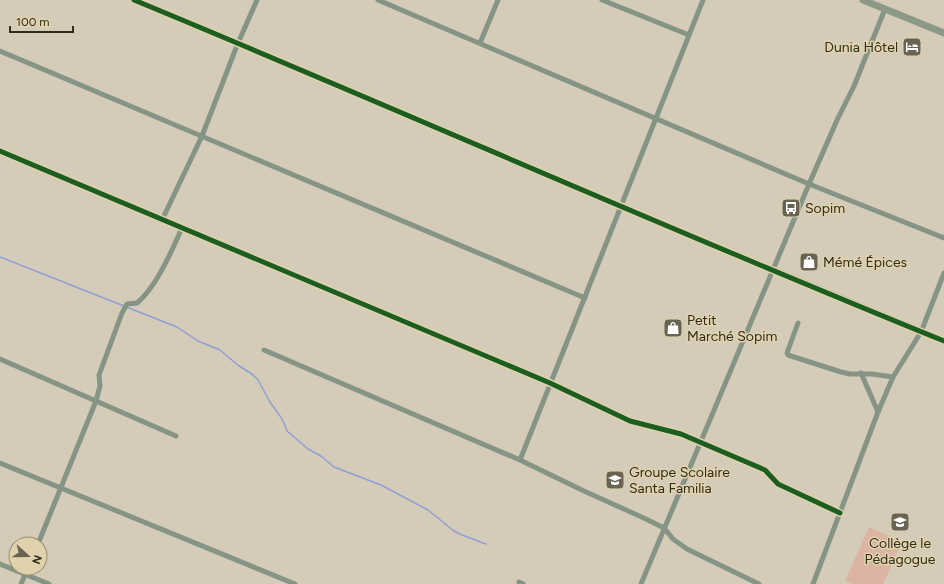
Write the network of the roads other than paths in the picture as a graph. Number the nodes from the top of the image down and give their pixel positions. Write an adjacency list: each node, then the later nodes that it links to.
1 (134, 0): 11 (street)
2 (257, 0): 11 (street)
3 (378, 0): 12 (street)
4 (498, 0): 12 (street)
5 (602, 0): 10 (street)
6 (703, 0): 10 (street)
7 (863, 0): 8 (street)
8 (885, 9): 9 (street); 17 (street)
9 (944, 33)
10 (689, 36): 14 (street)
11 (238, 43): 15 (street); 18 (street)
12 (480, 43): 14 (street)
13 (0, 51): 15 (street)
14 (656, 119): 17 (street); 18 (street)
15 (202, 136): 19 (street); 24 (street)
16 (0, 151): 19 (street)
17 (809, 184): 21 (street); 22 (street)
18 (621, 206): 22 (street); 24 (street)
19 (162, 220): 20 (street)
20 (182, 228): 32 (street); 33 (street)
21 (944, 238)
22 (773, 270): 26 (street); 36 (street)
23 (944, 273): 26 (street)
24 (584, 298): 32 (street)
25 (798, 323): 30 (street)
26 (921, 332): 27 (street); 31 (street)
27 (944, 341)
28 (264, 350): 37 (street)
29 (0, 359): 33 (street)
30 (861, 373): 31 (street); 34 (street)
31 (893, 377): 34 (street)
32 (550, 383): 36 (street); 37 (street)
33 (96, 401): 35 (street); 39 (street)
34 (878, 412): 40 (street)
35 (176, 436)
36 (701, 442): 40 (street); 41 (street)
37 (520, 460): 41 (street)
38 (0, 464): 39 (street)
39 (60, 489): 42 (street); 45 (street)
40 (840, 513): 48 (street)
41 (664, 528): 46 (street); 47 (street)
42 (41, 536)
43 (31, 576): 44 (street)
44 (49, 584)
45 (295, 584)
46 (641, 584)
47 (759, 584)
48 (813, 584)

